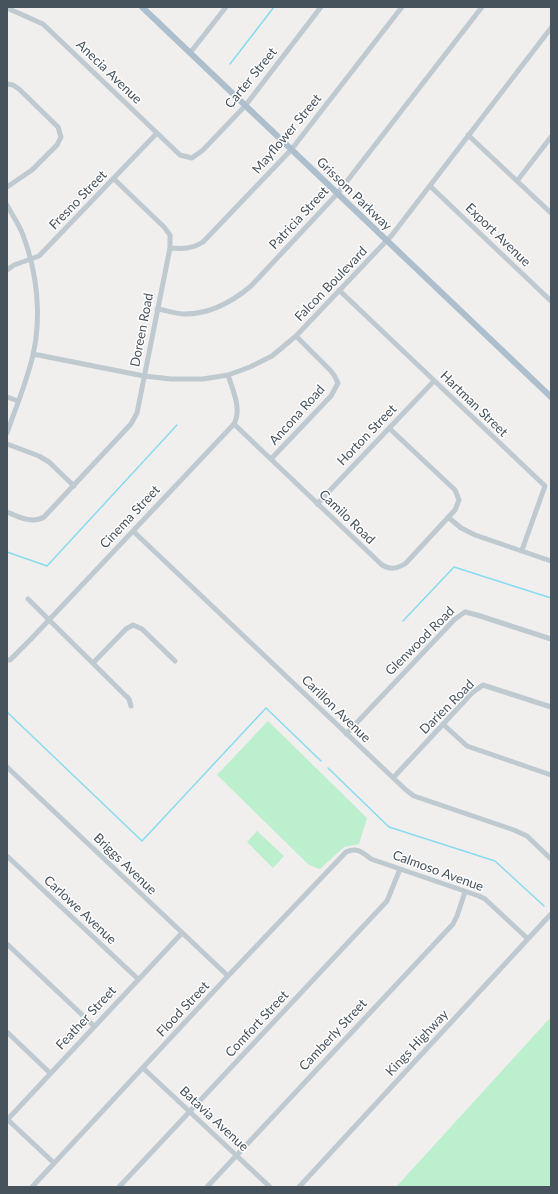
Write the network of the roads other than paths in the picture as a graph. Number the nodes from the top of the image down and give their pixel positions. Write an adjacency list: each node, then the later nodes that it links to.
1 (226, 7): 8 (street)
2 (321, 7): 10 (street, Carter Street)
3 (402, 7): 14 (street, Mayflower Street)
4 (482, 7): 20 (street, Patricia Street)
5 (7, 8): 11 (street, Anecia Avenue)
6 (144, 8): 8 (main road, Grissom Parkway)
7 (551, 28): 12 (street, Falcon Boulevard)
8 (190, 53): 10 (main road, Grissom Parkway)
9 (7, 84): 19 (street)
10 (245, 106): 14 (main road, Grissom Parkway); 15 (street, Carter Street)
11 (156, 133): 15 (street, Anecia Avenue); 16 (street, Fresno Street)
12 (468, 135): 17 (street); 18 (street, Falcon Boulevard)
13 (551, 137): 17 (street)
14 (291, 150): 20 (main road, Grissom Parkway); 24 (street, Mayflower Street)
15 (192, 158)
16 (114, 178): 24 (street, Doreen Road); 25 (street, Fresno Street)
17 (517, 181): 22 (street)
18 (430, 186): 23 (street, Falcon Boulevard); 28 (street, Export Avenue)
19 (7, 187)
20 (337, 194): 23 (main road, Grissom Parkway); 29 (street, Patricia Street)
21 (7, 205): 25 (street)
22 (551, 213)
23 (386, 241): 27 (street, Falcon Boulevard); 36 (main road, Grissom Parkway)
24 (170, 248): 29 (street, Doreen Road)
25 (30, 260): 26 (street, Fresno Street); 31 (street)
26 (7, 270)
27 (339, 290): 30 (street, Falcon Boulevard); 34 (street, Hartman Street)
28 (551, 301)
29 (157, 309): 33 (street, Doreen Road)
30 (296, 336): 32 (street, Falcon Boulevard); 42 (street, Ancona Road)
31 (33, 354): 33 (street, Falcon Boulevard); 37 (street)
32 (228, 375): 33 (street, Falcon Boulevard); 38 (street)
33 (144, 376): 43 (street, Doreen Road)
34 (434, 381): 39 (street, Horton Street); 48 (street, Hartman Street)
35 (7, 396): 37 (street)
36 (551, 397)
37 (18, 401): 40 (street)
38 (234, 424): 42 (street, Camilo Road); 47 (street, Cinema Street)
39 (389, 428): 44 (street, Horton Street); 46 (street, Camilo Road)
40 (7, 433)
41 (7, 444): 43 (street)
42 (271, 459): 44 (street, Camilo Road)
43 (74, 486): 45 (street, Doreen Road)
44 (317, 504): 46 (street, Camilo Road)
45 (7, 512)
46 (448, 517): 48 (street)
47 (133, 531): 51 (street, Cinema Street); 59 (street, Carillon Avenue)
48 (522, 550): 49 (street)
49 (551, 561)
50 (28, 599): 51 (street)
51 (49, 620): 53 (street, Cinema Street); 55 (street)
52 (551, 639): 59 (street, Glenwood Road)
53 (7, 660)
54 (175, 661): 55 (street)
55 (93, 663): 56 (street)
56 (131, 706)
57 (551, 707): 58 (street, Darien Road)
58 (444, 725): 61 (street); 62 (street, Darien Road)
59 (346, 734): 62 (street, Carillon Avenue)
60 (7, 767): 69 (street, Briggs Avenue)
61 (551, 774)
62 (393, 778): 65 (street, Carillon Avenue)
63 (353, 849): 66 (street, Calmoso Avenue); 72 (street, Flood Street)
64 (7, 856): 73 (street, Carlowe Avenue)
65 (551, 859)
66 (400, 869): 67 (street, Calmoso Avenue); 78 (street, Comfort Street)
67 (465, 892): 70 (street, Calmoso Avenue); 80 (street, Camberly Street)
68 (551, 914): 70 (street, Kings Highway)
69 (182, 933): 72 (street, Briggs Avenue); 73 (street, Feather Street)
70 (528, 939): 86 (street, Kings Highway)
71 (7, 944): 74 (street)
72 (228, 976): 76 (street, Flood Street)
73 (138, 980): 74 (street, Feather Street)
74 (94, 1026): 77 (street, Feather Street)
75 (7, 1032): 77 (street)
76 (143, 1068): 78 (street, Batavia Avenue); 81 (street, Flood Street)
77 (50, 1073): 79 (street, Feather Street)
78 (190, 1111): 80 (street, Batavia Avenue); 83 (street, Comfort Street)
79 (7, 1119): 81 (street)
80 (237, 1155): 84 (street, Camberly Street); 85 (street, Batavia Avenue)
81 (54, 1163): 82 (street, Flood Street)
82 (32, 1187)
83 (119, 1187)
84 (207, 1187)
85 (270, 1187)
86 (298, 1187)

